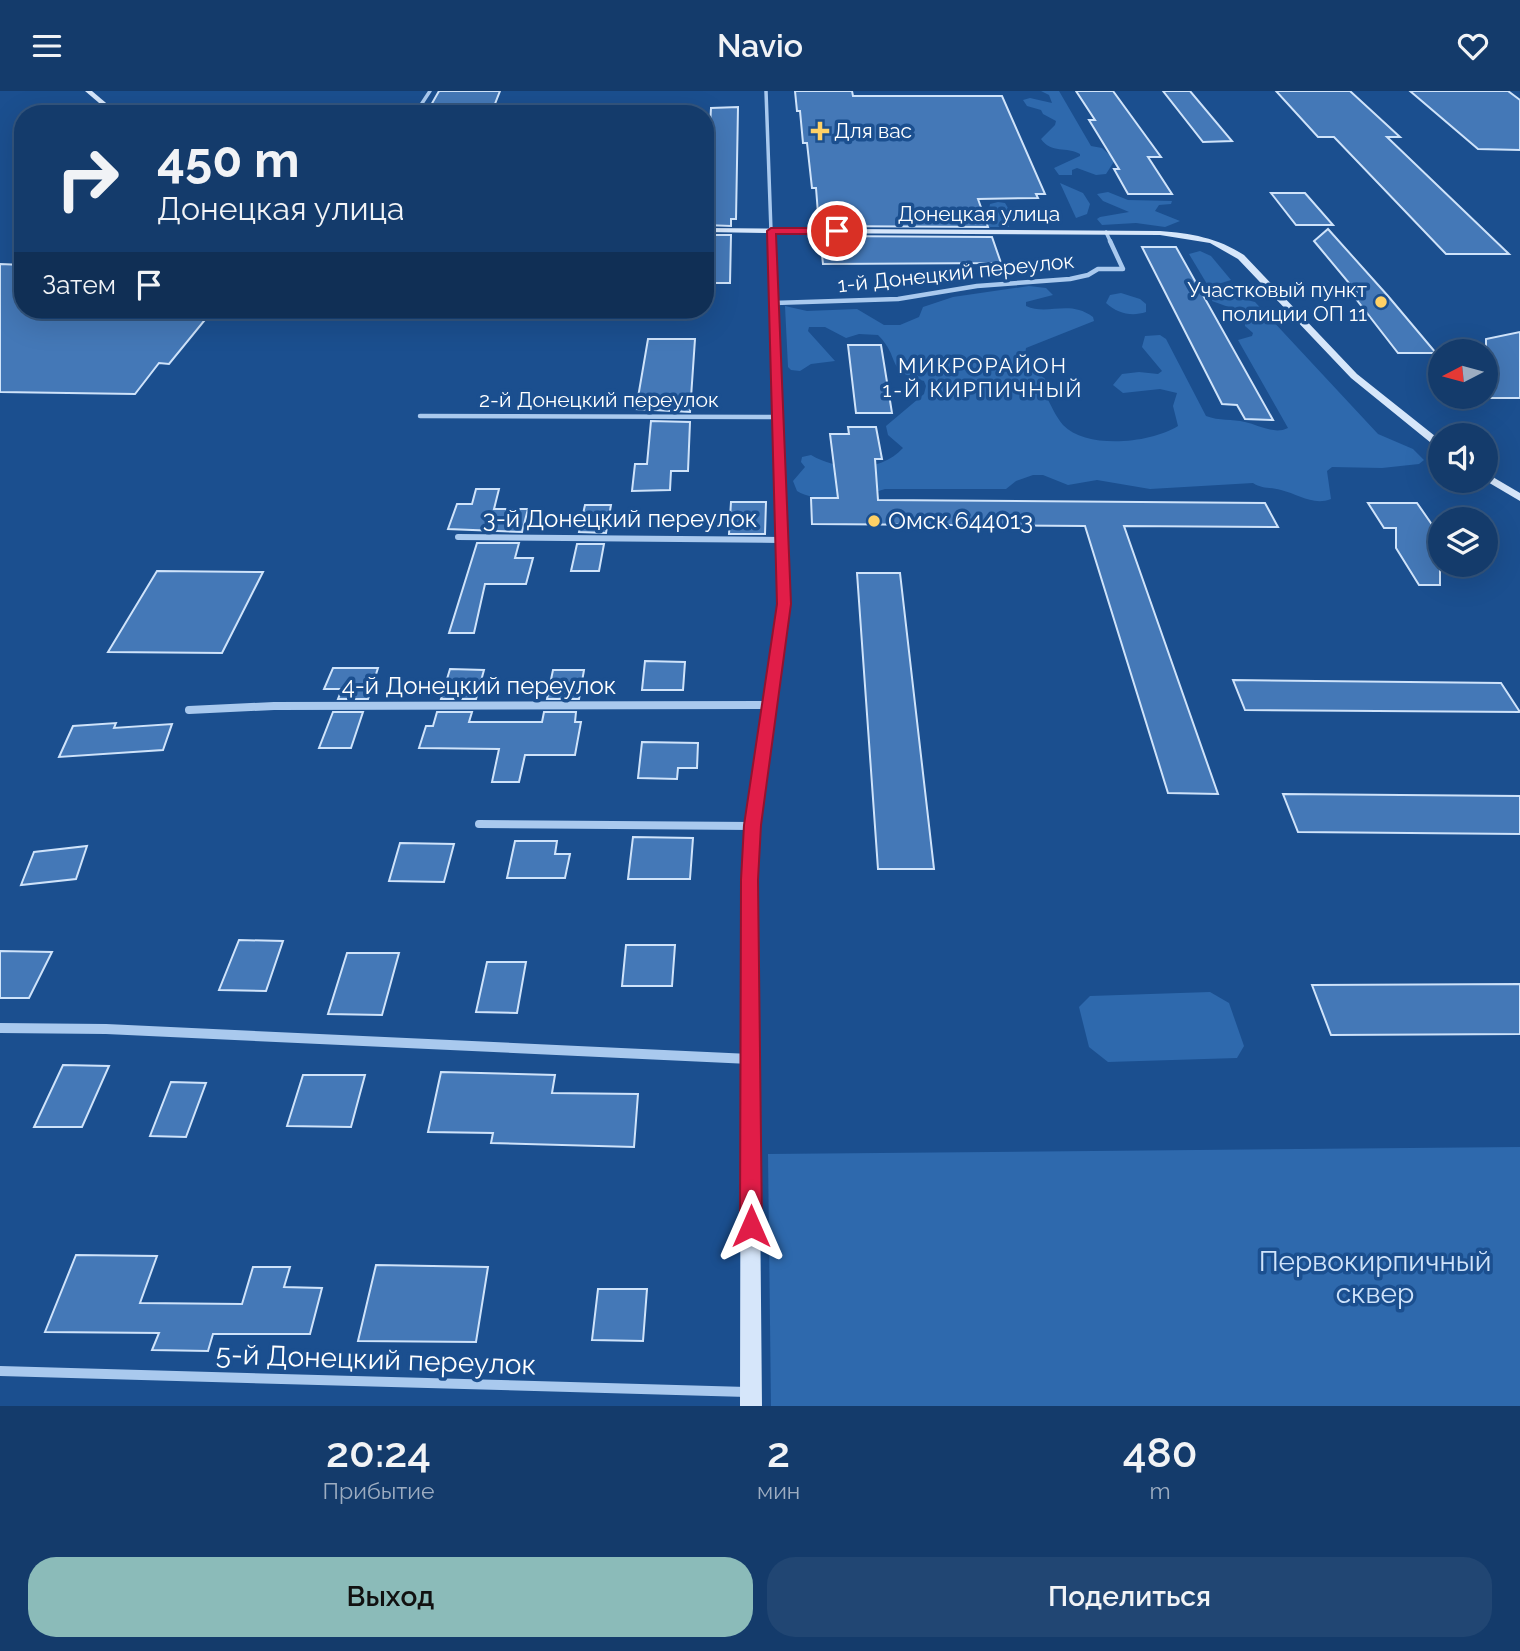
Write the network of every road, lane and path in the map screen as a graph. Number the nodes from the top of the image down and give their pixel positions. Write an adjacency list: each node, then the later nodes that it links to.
1 (88, 91): 3 (street)
2 (766, 91): 5 (street)
3 (105, 105)
4 (714, 230): 5 (street, Донецкая улица)
5 (771, 231): 6 (street, Донецкая улица); 7 (street)
6 (1106, 232): 7 (street, 1-й Донецкий переулок); 10 (street, Донецкая улица)
7 (774, 303): 9 (street)
8 (420, 416): 9 (street, 2-й Донецкий переулок)
9 (778, 417): 14 (street)
10 (1428, 436)
11 (1498, 484): 12 (street)
12 (1520, 498)
13 (458, 537): 14 (street, 3-й Донецкий переулок)
14 (781, 540): 15 (street)
15 (769, 705): 16 (street, 4-й Донецкий переулок); 18 (street)
16 (189, 710)
17 (479, 824): 18 (street)
18 (753, 825): 20 (street)
19 (0, 1028): 20 (street)
20 (751, 1059): 22 (street)
21 (0, 1371): 22 (street, 5-й Донецкий переулок)
22 (751, 1399)

